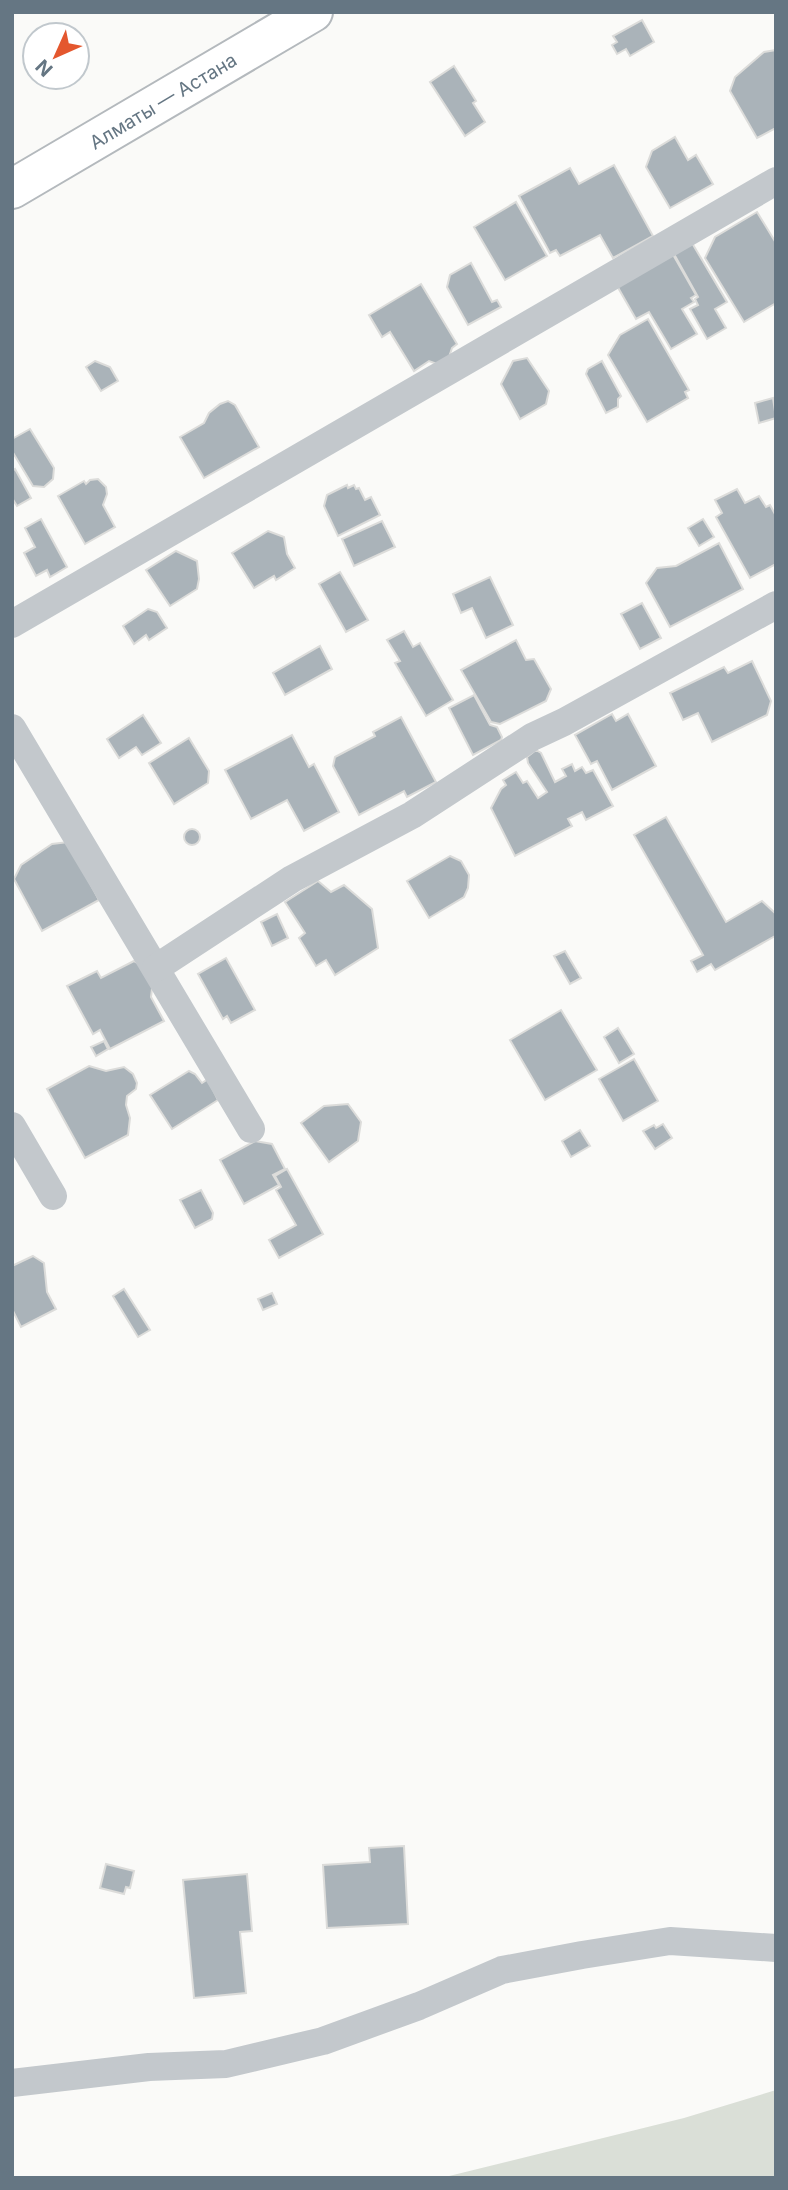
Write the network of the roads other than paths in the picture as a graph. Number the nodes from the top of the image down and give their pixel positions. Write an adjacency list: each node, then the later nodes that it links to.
1 (313, 12): 3 (highway, Алматы — Астана)
2 (776, 181): 5 (street)
3 (12, 190)
4 (776, 605): 7 (street)
5 (12, 624)
6 (12, 728): 7 (street)
7 (156, 968): 9 (street)
8 (12, 1126): 10 (street)
9 (251, 1129)
10 (53, 1196)
11 (776, 1948): 12 (street)
12 (12, 2083)

